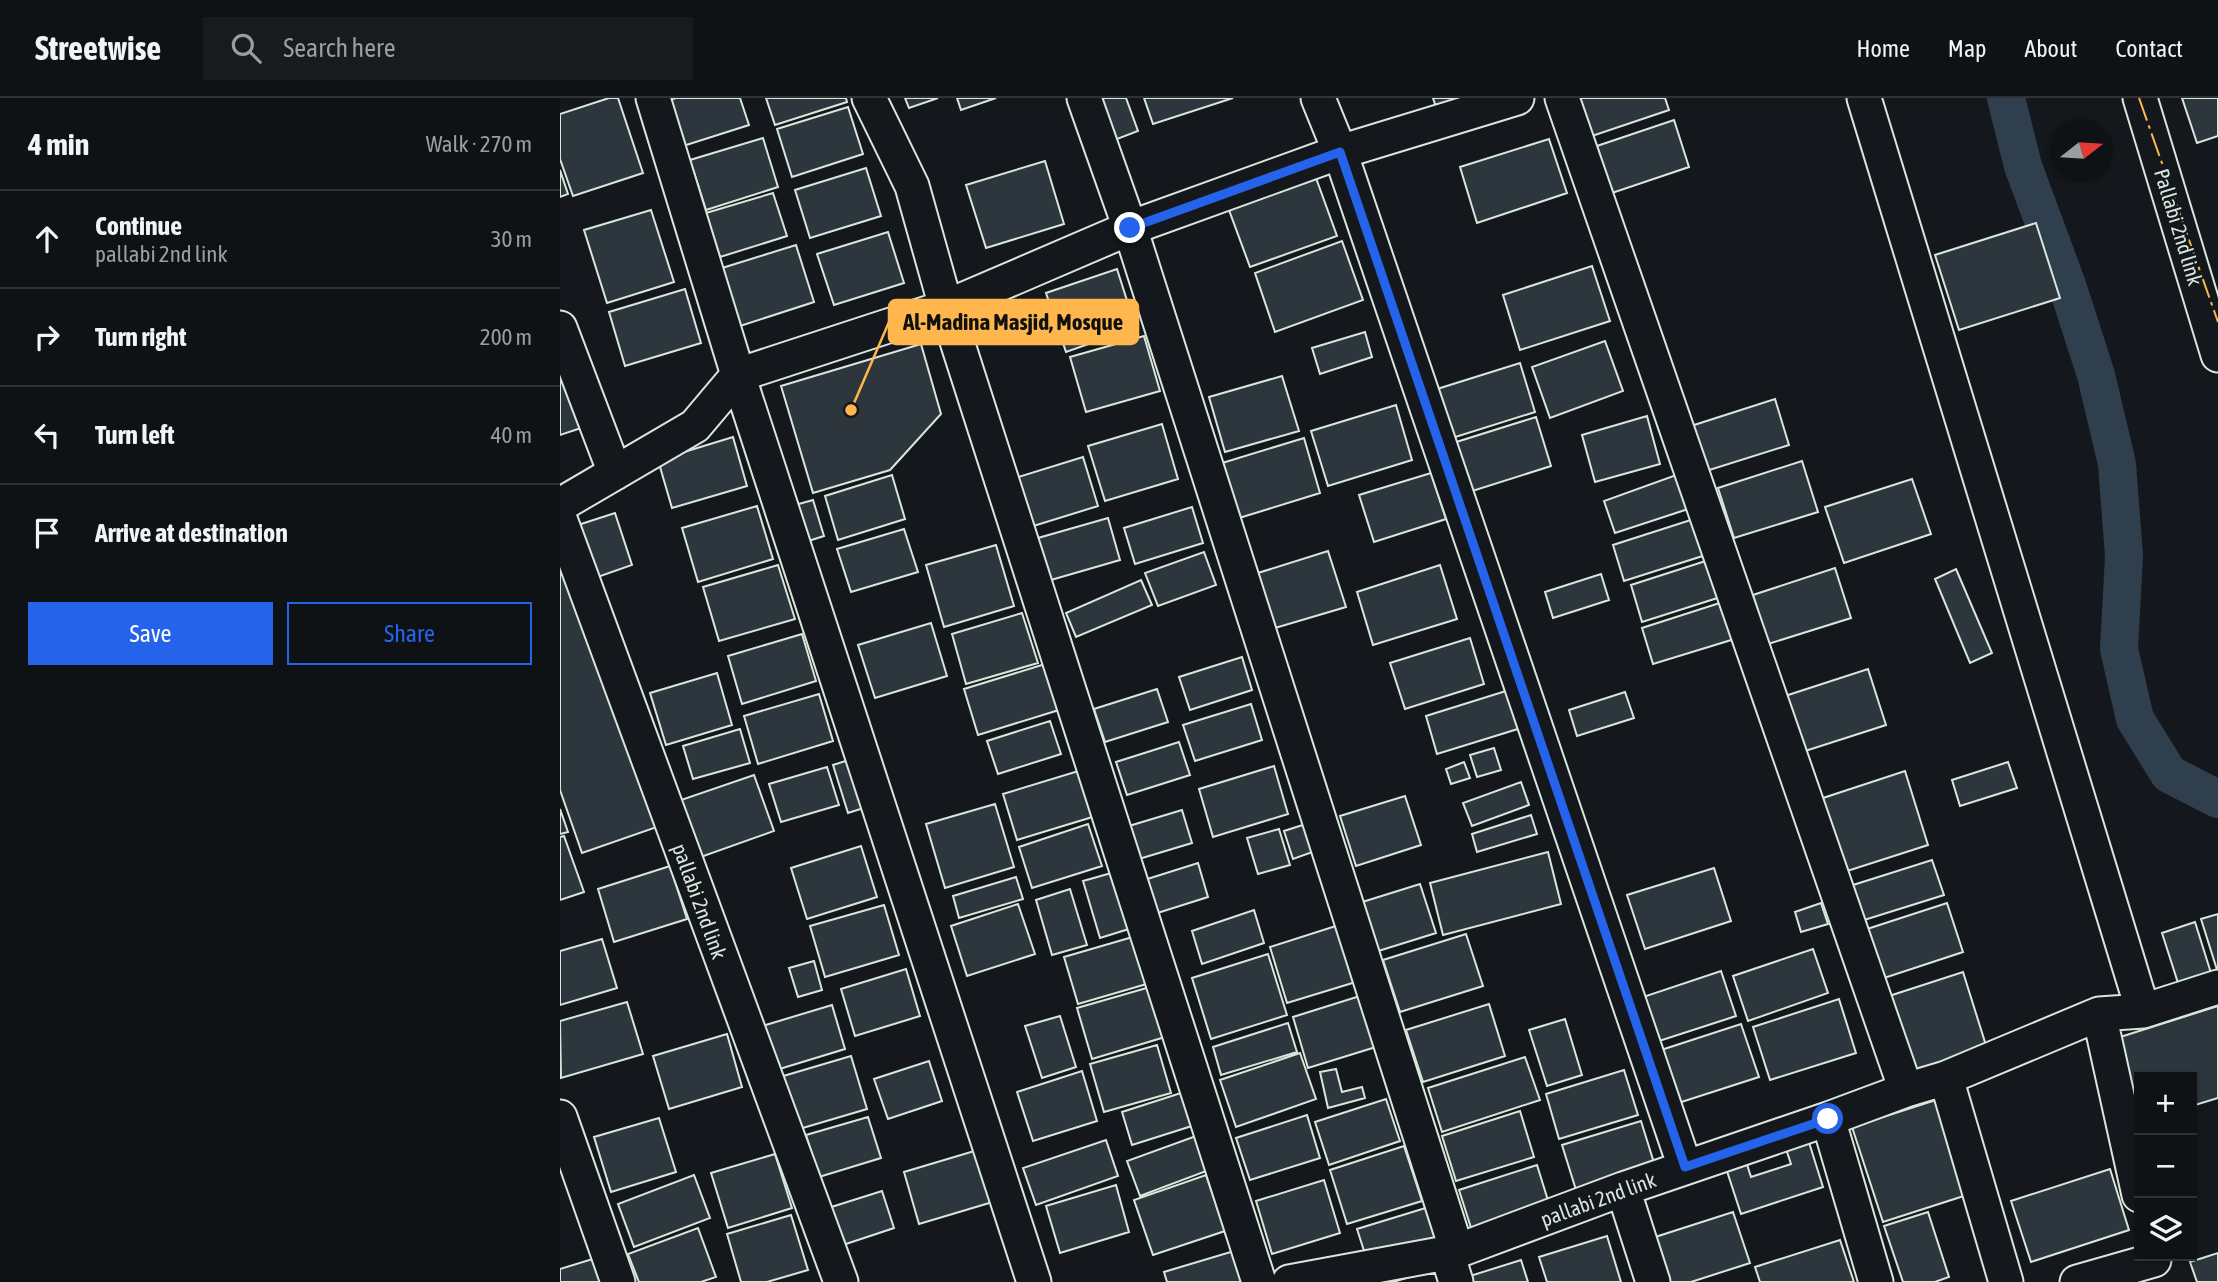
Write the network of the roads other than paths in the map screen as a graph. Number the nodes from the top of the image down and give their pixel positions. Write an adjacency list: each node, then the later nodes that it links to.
1 (653, 98): 14 (street)
2 (869, 98): 11 (street)
3 (1084, 98): 10 (street)
4 (1318, 98): 9 (street)
5 (1517, 98): 9 (street)
6 (1562, 98): 22 (street)
7 (1864, 98): 19 (street)
8 (2140, 98): 13 (street, Pallabi 2nd link)
9 (1340, 152): 10 (street); 25 (street)
10 (1130, 228): 11 (street); 28 (street)
11 (946, 307): 14 (street); 33 (street)
12 (560, 328): 15 (street)
13 (2218, 355)
14 (738, 375): 15 (street); 32 (street)
15 (615, 473): 16 (street)
16 (560, 505)
17 (560, 519): 31 (street, pallabi 2nd link)
18 (2218, 987): 19 (street, pallabi 2nd link)
19 (2143, 1011): 20 (street, pallabi 2nd link)
20 (2099, 1014): 21 (street, pallabi 2nd link); 26 (street)
21 (1946, 1078): 22 (street, pallabi 2nd link); 37 (street)
22 (1906, 1090): 24 (street, pallabi 2nd link)
23 (560, 1117): 30 (street)
24 (1828, 1119): 25 (street, pallabi 2nd link); 36 (street)
25 (1685, 1167): 27 (street, pallabi 2nd link)
26 (2134, 1172)
27 (1623, 1189): 28 (street, pallabi 2nd link); 35 (street)
28 (1453, 1262): 34 (street, pallabi 2nd link)
29 (2156, 1266): 38 (street)
30 (618, 1282)
31 (841, 1282)
32 (1034, 1282)
33 (1259, 1282)
34 (1289, 1282)
35 (1653, 1282)
36 (1876, 1282)
37 (2006, 1282)
38 (2077, 1282)

